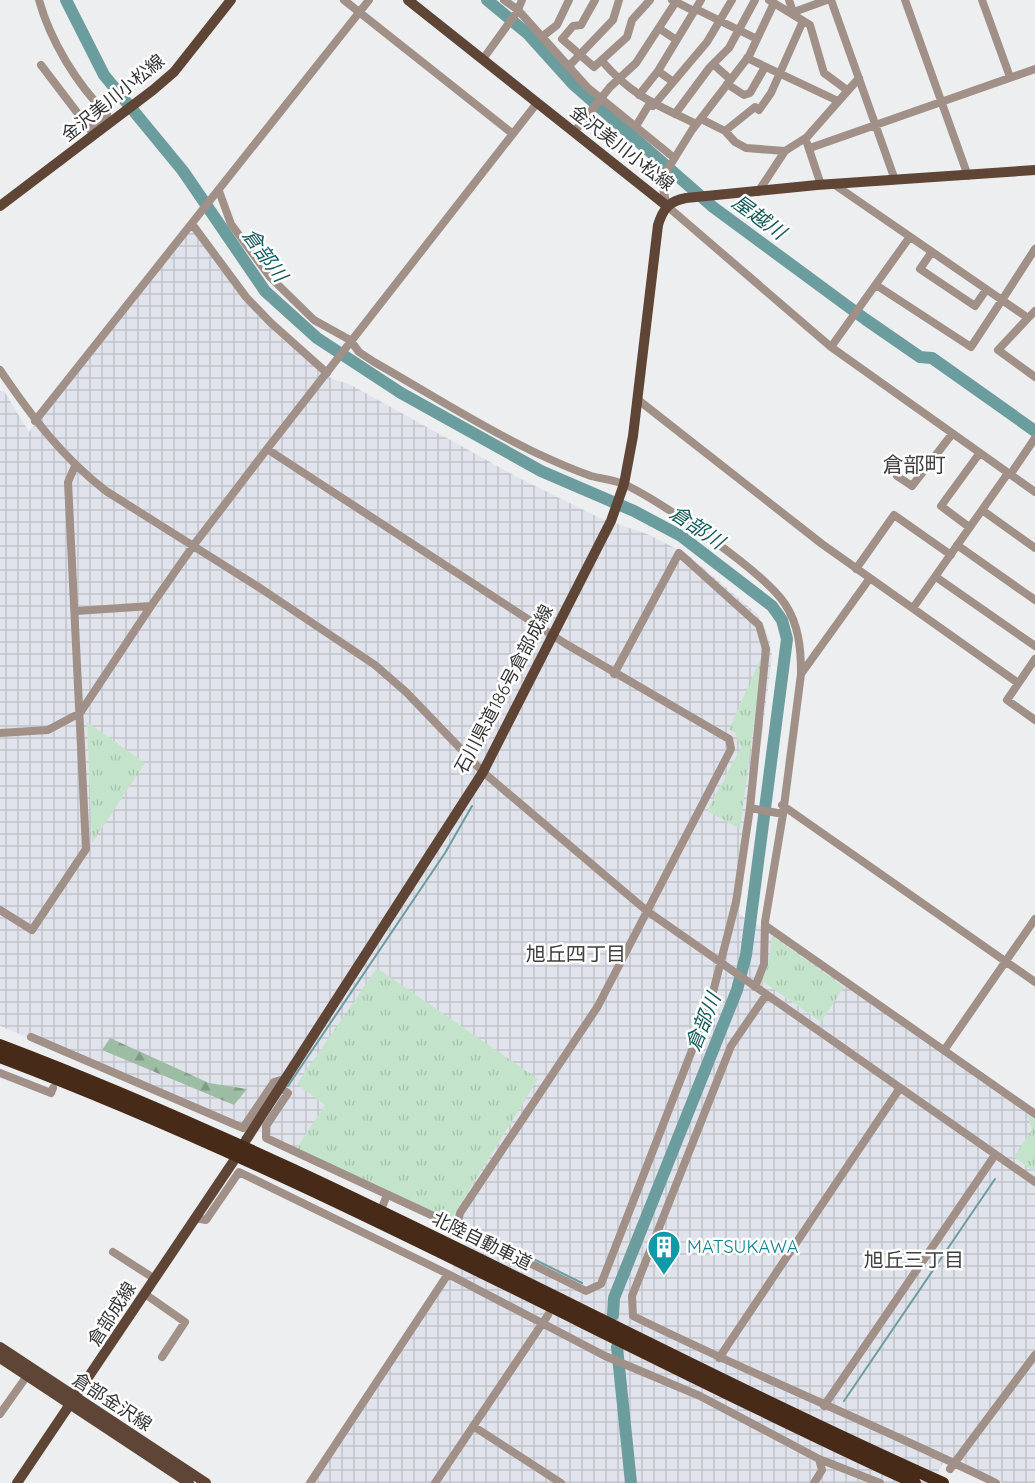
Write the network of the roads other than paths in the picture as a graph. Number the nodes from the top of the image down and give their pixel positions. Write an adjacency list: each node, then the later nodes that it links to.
1 (39, 0): 60 (street)
2 (231, 0): 60 (main road, 金沢美川小松線)
3 (344, 0): 24 (street)
4 (369, 0): 24 (street)
5 (408, 0): 35 (main road, 金沢美川小松線)
6 (504, 0): 22 (street)
7 (522, 0): 22 (street)
8 (569, 0): 30 (street)
9 (595, 0): 33 (street)
10 (619, 0): 33 (street)
11 (650, 0): 36 (street)
12 (701, 0): 23 (street)
13 (732, 0): 26 (street)
14 (755, 0): 29 (street)
15 (789, 0): 25 (street)
16 (826, 0): 25 (street)
17 (831, 0): 45 (street)
18 (905, 0): 53 (street)
19 (982, 0): 44 (street)
20 (675, 1): 23 (street); 28 (street)
21 (771, 1): 25 (street); 32 (street)
22 (518, 11): 30 (street); 35 (street)
23 (694, 11): 26 (street); 31 (street)
24 (360, 12): 63 (street); 73 (street)
25 (792, 12): 27 (street)
26 (721, 21): 29 (street); 47 (street)
27 (803, 21): 43 (street); 49 (street)
28 (660, 28): 31 (street); 46 (street)
29 (740, 31): 32 (street); 37 (street)
30 (543, 36): 39 (street)
31 (675, 39): 42 (street)
32 (756, 39): 34 (street)
33 (580, 55): 36 (street); 39 (street)
34 (747, 57): 40 (street); 48 (street)
35 (483, 58): 54 (main road, 金沢美川小松線)
36 (602, 61): 46 (street)
37 (713, 64): 48 (street); 56 (street)
38 (41, 65): 60 (street)
39 (569, 66): 51 (street)
40 (765, 67): 43 (street); 48 (street)
41 (1035, 69): 44 (street)
42 (658, 71): 47 (street); 50 (street)
43 (778, 74): 52 (street); 61 (street)
44 (1010, 77): 53 (street)
45 (859, 78): 49 (street); 58 (street)
46 (618, 80): 50 (street); 51 (street)
47 (672, 81): 55 (street)
48 (728, 82): 57 (street)
49 (847, 90): 52 (street)
50 (639, 95): 55 (street)
51 (601, 99): 59 (street); 62 (street)
52 (838, 100): 64 (street)
53 (941, 102): 58 (street); 69 (street)
54 (537, 103): 62 (main road, 金沢美川小松線); 63 (street)
55 (652, 104): 56 (street); 59 (street)
56 (675, 114): 57 (street)
57 (699, 122): 61 (street); 67 (street)
58 (875, 125): 65 (street); 70 (street)
59 (636, 126): 67 (street)
60 (92, 131): 75 (main road, 金沢美川小松線)
61 (725, 131): 66 (street)
62 (574, 132): 76 (main road, 金沢美川小松線)
63 (513, 134): 85 (street)
64 (804, 139): 65 (street); 66 (street)
65 (810, 148): 71 (street)
66 (784, 151): 74 (street)
67 (672, 158): 76 (street)
68 (1035, 170): 69 (main road, 金沢美川小松線)
69 (968, 176): 70 (main road, 金沢美川小松線)
70 (895, 180): 72 (main road, 金沢美川小松線)
71 (820, 186): 72 (main road, 金沢美川小松線); 74 (main road, 金沢美川小松線)
72 (835, 186): 78 (street)
73 (218, 192): 77 (street); 85 (street)
74 (758, 192): 76 (main road, 金沢美川小松線)
75 (0, 206)
76 (667, 206): 86 (street); 91 (main road, 石川県道186号倉部成線)
77 (195, 221): 88 (street); 92 (street)
78 (909, 238): 80 (street); 81 (street)
79 (1035, 249): 83 (street)
80 (931, 253): 82 (street); 82 (street)
81 (876, 285): 83 (street); 86 (street)
82 (986, 290): 83 (street)
83 (1002, 300): 84 (street)
84 (1032, 315): 89 (street)
85 (349, 342): 88 (street); 100 (street)
86 (831, 347): 93 (street)
87 (0, 370): 90 (street)
88 (328, 371): 95 (street)
89 (1035, 377)
90 (4, 383): 92 (street)
91 (637, 399): 100 (main road, 石川県道186号倉部成線); 108 (street)
92 (35, 421): 97 (street)
93 (952, 434): 96 (street); 99 (street)
94 (1035, 438): 98 (street)
95 (267, 449): 105 (street); 115 (street)
96 (980, 454): 98 (street); 103 (street)
97 (75, 466): 105 (street); 114 (street)
98 (1009, 474): 101 (street); 102 (street)
99 (897, 476)
100 (623, 486): 115 (main road, 石川県道186号倉部成線); 119 (street)
101 (1035, 492)
102 (982, 510): 103 (street); 106 (street)
103 (969, 527): 104 (street)
104 (957, 545): 107 (street); 111 (street)
105 (193, 546): 112 (street); 124 (street)
106 (1035, 548)
107 (951, 555): 108 (street); 109 (street)
108 (855, 569): 110 (street)
109 (936, 577): 113 (street); 116 (street)
110 (870, 578): 113 (street); 119 (street)
111 (1035, 600)
112 (151, 606): 114 (street); 121 (street)
113 (913, 608): 120 (street)
114 (76, 611): 121 (street)
115 (551, 634): 118 (street); 124 (main road, 石川県道186号倉部成線)
116 (1035, 646)
117 (1035, 659): 120 (street)
118 (614, 674): 125 (street); 128 (street)
119 (801, 674): 126 (street)
120 (1018, 683): 122 (street)
121 (80, 713): 123 (street); 127 (street)
122 (1035, 720)
123 (0, 733)
124 (483, 772): 128 (street); 141 (main road, 石川県道186号倉部成線)
125 (752, 809): 126 (street); 132 (street)
126 (781, 811): 130 (street); 131 (street)
127 (0, 910)
128 (647, 911): 132 (street); 152 (street)
129 (1035, 918): 131 (street)
130 (766, 926): 134 (street); 138 (street)
131 (1005, 961): 133 (street); 138 (street)
132 (720, 962): 134 (street); 152 (street)
133 (1035, 982)
134 (753, 985): 135 (street)
135 (766, 994): 143 (street); 163 (street)
136 (31, 1037): 141 (street)
137 (0, 1045): 180 (highway, 北陸自動車道)
138 (945, 1049): 144 (street)
139 (0, 1058): 179 (highway, 北陸自動車道)
140 (0, 1073): 142 (street)
141 (282, 1083): 145 (main road, 石川県道186号倉部成線); 149 (street)
142 (53, 1088)
143 (900, 1088): 146 (street); 163 (street)
144 (1035, 1114)
145 (246, 1140)
146 (995, 1155): 148 (street); 166 (street)
147 (233, 1162): 151 (main road, 倉部成線)
148 (1035, 1182)
149 (387, 1195): 150 (street); 152 (street)
150 (383, 1205)
151 (195, 1218): 154 (street); 155 (main road, 倉部成線)
152 (458, 1227)
153 (113, 1252): 155 (street)
154 (448, 1274): 158 (street); 174 (street)
155 (155, 1280): 156 (main road, 倉部成線)
156 (145, 1294): 161 (street); 165 (main road, 倉部成線)
157 (548, 1315): 158 (street)
158 (543, 1323): 168 (street); 169 (street)
159 (0, 1347): 164 (main road, 倉部金沢線)
160 (1035, 1355): 170 (street)
161 (162, 1357)
162 (0, 1358): 164 (main road, 倉部金沢線)
163 (719, 1358): 166 (street)
164 (29, 1373): 165 (main road, 倉部金沢線); 167 (street)
165 (74, 1402): 171 (main road, 倉部成線); 172 (main road, 倉部金沢線); 173 (main road, 倉部金沢線)
166 (824, 1406): 170 (street)
167 (0, 1414)
168 (473, 1426): 175 (street); 176 (street)
169 (819, 1459): 177 (street); 178 (street)
170 (952, 1466): 181 (street)
171 (17, 1483)
172 (189, 1483)
173 (206, 1483)
174 (310, 1483)
175 (435, 1483)
176 (561, 1483)
177 (814, 1483)
178 (880, 1483)
179 (915, 1483)
180 (943, 1483)
181 (996, 1483)

